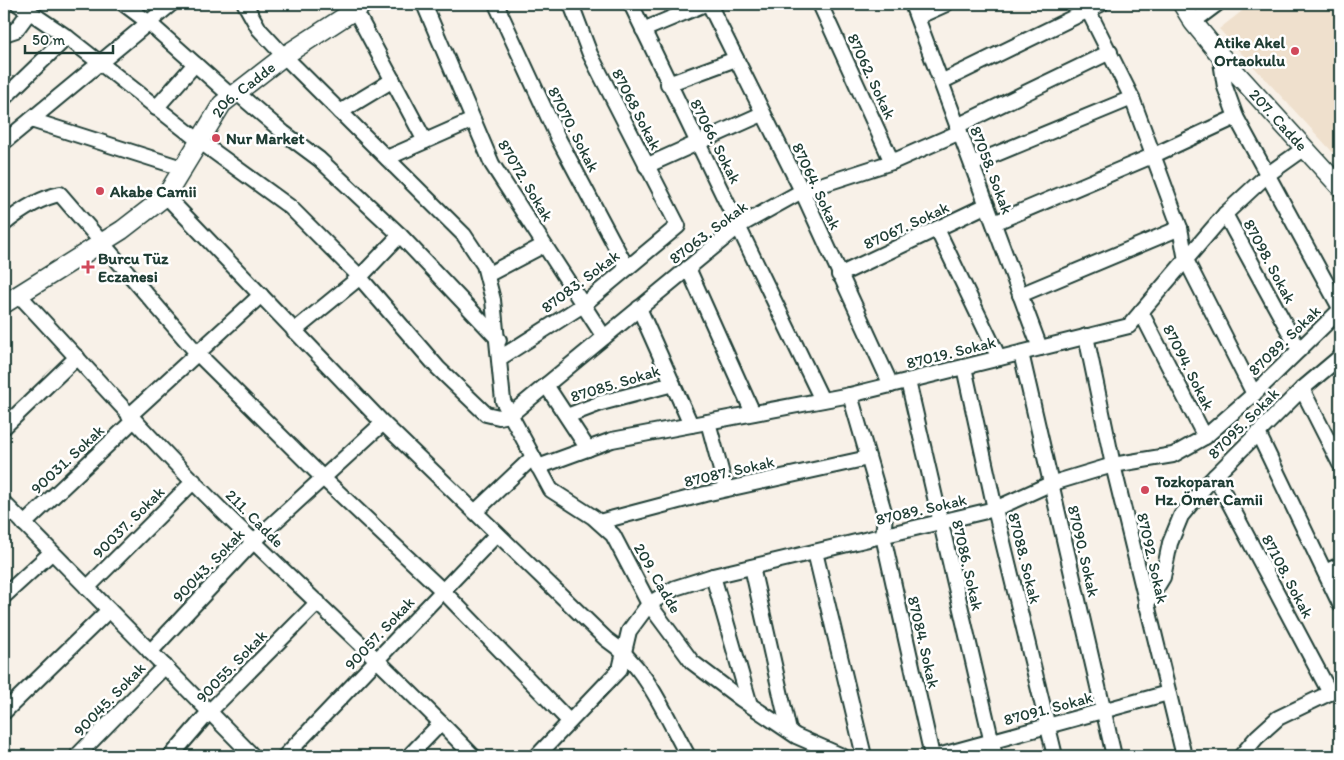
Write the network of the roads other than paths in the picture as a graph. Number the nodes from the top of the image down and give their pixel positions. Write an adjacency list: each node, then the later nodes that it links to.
1 (124, 4): 19 (street)
2 (171, 4): 19 (street)
3 (245, 4): 26 (street)
4 (424, 4): 41 (street, 87072. Sokak)
5 (496, 4): 70 (street, 87070. Sokak)
6 (571, 4): 52 (street, 87068 Sokak)
7 (631, 4): 21 (street, 87066. Sokak)
8 (705, 4): 21 (street)
9 (709, 4): 27 (street, 87064. Sokak)
10 (820, 4): 50 (street, 87062. Sokak)
11 (912, 4): 18 (street, 87058. Sokak)
12 (946, 4): 18 (street)
13 (1182, 4): 20 (street, 207. Cadde)
14 (1217, 4): 20 (street)
15 (1092, 6): 24 (street); 31 (street)
16 (24, 7): 22 (street); 23 (street)
17 (360, 7): 26 (street, 206. Cadde); 30 (street)
18 (917, 17): 31 (street, 87058. Sokak)
19 (148, 22): 28 (street); 29 (street)
20 (1193, 22): 25 (street, 207. Cadde)
21 (643, 30): 32 (street, 87066. Sokak)
22 (4, 34)
23 (67, 37): 28 (street); 34 (street)
24 (1110, 52): 35 (street); 42 (street, 87063. Sokak)
25 (1220, 55): 39 (street); 47 (street, 207. Cadde)
26 (284, 56): 33 (street, 206. Cadde); 37 (street)
27 (736, 60): 32 (street); 38 (street, 87064. Sokak)
28 (100, 64): 36 (street); 40 (street)
29 (195, 64): 33 (street); 36 (street)
30 (393, 80): 37 (street); 44 (street)
31 (941, 82): 42 (street, 87058. Sokak)
32 (668, 84): 46 (street, 87066. Sokak)
33 (233, 94): 43 (street, 206. Cadde); 66 (street)
34 (4, 98)
35 (1132, 98): 48 (street); 51 (street)
36 (156, 108): 43 (street)
37 (340, 112): 49 (street)
38 (762, 114): 46 (street); 56 (street, 87064. Sokak)
39 (1236, 117): 48 (street); 54 (street)
40 (31, 120): 45 (street); 53 (street)
41 (473, 120): 44 (street); 68 (street, 87072. Sokak)
42 (958, 129): 50 (street, 87063. Sokak); 51 (street, 87058. Sokak)
43 (198, 140): 53 (street, 206. Cadde); 74 (street)
44 (425, 141): 49 (street)
45 (4, 142)
46 (696, 142): 52 (street); 63 (street, 87066. Sokak)
47 (1305, 148): 54 (street, 87019. Sokak); 55 (street, 207. Cadde)
48 (1152, 156): 60 (street); 64 (street)
49 (387, 158): 72 (street)
50 (892, 162): 56 (street, 87063. Sokak)
51 (972, 164): 58 (street, 87058. Sokak)
52 (646, 166): 62 (street, 87068 Sokak)
53 (182, 168): 57 (street, 206. Cadde)
54 (1268, 175): 59 (street, 87019. Sokak); 81 (street)
55 (1340, 187)
56 (802, 191): 63 (street, 87063. Sokak); 73 (street, 87064. Sokak)
57 (166, 196): 67 (street, 206. Cadde); 76 (street)
58 (987, 205): 60 (street, 87058. Sokak); 65 (street, 87067. Sokak)
59 (1225, 214): 69 (street, 87019. Sokak); 88 (street, 87098. Sokak)
60 (994, 223): 75 (street, 87058. Sokak)
61 (4, 224): 67 (street)
62 (678, 226): 70 (street, 87083. Sokak)
63 (740, 226): 71 (street, 87063. Sokak); 103 (street, 87066. Sokak)
64 (1180, 228): 69 (street); 75 (street)
65 (937, 229): 73 (street, 87067. Sokak); 94 (street)
66 (400, 235): 74 (street); 86 (street)
67 (100, 242): 77 (street, 206. Cadde); 89 (street)
68 (544, 245): 72 (street); 79 (street, 87072. Sokak)
69 (1186, 260): 82 (street, 87019. Sokak); 101 (street)
70 (627, 268): 79 (street, 87083. Sokak)
71 (688, 268): 80 (street, 87063. Sokak); 104 (street)
72 (487, 275): 86 (street)
73 (839, 275): 99 (street, 87064. Sokak)
74 (360, 277): 83 (street); 105 (street)
75 (1020, 294): 87 (street, 87058. Sokak)
76 (260, 295): 83 (street); 89 (street, 90031. Sokak)
77 (20, 296): 78 (street, 206. Cadde); 91 (street, 211. Cadde)
78 (4, 304)
79 (583, 305): 85 (street, 87072. Sokak); 93 (street, 87083. Sokak)
80 (639, 308): 85 (street, 87063. Sokak); 97 (street)
81 (1340, 309): 88 (street, 87089. Sokak)
82 (1141, 312): 84 (street, 87019. Sokak); 113 (street, 87094. Sokak)
83 (294, 331): 109 (street)
84 (1086, 336): 87 (street, 87019. Sokak); 118 (street, 87092. Sokak)
85 (604, 337): 98 (street, 87063. Sokak)
86 (499, 340): 93 (street)
87 (1040, 348): 90 (street, 87019. Sokak)
88 (1299, 350): 101 (street, 87089. Sokak)
89 (197, 352): 107 (street, 90031. Sokak); 120 (street)
90 (1021, 353): 94 (street, 87019. Sokak); 122 (street, 87090. Sokak)
91 (77, 357): 107 (street, 211. Cadde); 111 (street)
92 (1340, 357): 100 (street, 87095. Sokak)
93 (500, 358): 105 (street, 209. Cadde)
94 (999, 358): 95 (street, 87019. Sokak)
95 (964, 367): 96 (street, 87019. Sokak); 125 (street, 87088. Sokak)
96 (908, 381): 99 (street, 87019. Sokak); 128 (street, 87086. Sokak)
97 (673, 384): 106 (street, 87085. Sokak); 110 (street)
98 (546, 385): 105 (street, 87063. Sokak); 106 (street)
99 (891, 385): 102 (street, 87019. Sokak)
100 (1302, 389): 112 (street, 87095. Sokak); 117 (street)
101 (1254, 394): 113 (street, 87089. Sokak)
102 (850, 395): 103 (street, 87019. Sokak); 115 (street)
103 (822, 400): 104 (street, 87019. Sokak)
104 (754, 414): 108 (street, 87019. Sokak)
105 (510, 415): 116 (street, 209. Cadde)
106 (567, 416): 114 (street)
107 (132, 418): 121 (street, 211. Cadde); 129 (street, 90031. Sokak)
108 (708, 422): 110 (street, 87019. Sokak); 123 (street)
109 (383, 423): 120 (street, 90043. Sokak); 126 (street)
110 (692, 425): 114 (street, 87019. Sokak)
111 (4, 427)
112 (1258, 433): 119 (street, 87095. Sokak); 137 (street)
113 (1205, 437): 118 (street, 87089. Sokak)
114 (588, 448): 116 (street, 87019. Sokak)
115 (868, 458): 123 (street, 87087. Sokak); 131 (street)
116 (536, 462): 126 (street); 127 (street, 209. Cadde)
117 (1340, 464)
118 (1113, 465): 122 (street, 87089. Sokak); 145 (street, 87092. Sokak)
119 (1215, 476): 145 (street, 87095. Sokak); 151 (street, 87108. Sokak)
120 (323, 478): 132 (street, 90043. Sokak); 140 (street)
121 (194, 481): 132 (street, 211. Cadde); 139 (street, 90037. Sokak)
122 (1050, 484): 125 (street, 87089. Sokak); 155 (street, 87090. Sokak)
123 (726, 489): 127 (street, 87087. Sokak)
124 (4, 502): 129 (street)
125 (995, 509): 128 (street, 87089. Sokak); 159 (street, 87088. Sokak)
126 (475, 512): 130 (street)
127 (599, 522): 143 (street, 209. Cadde)
128 (940, 522): 131 (street, 87089. Sokak); 161 (street, 87086. Sokak)
129 (24, 524): 133 (street)
130 (497, 534): 140 (street, 90057. Sokak); 147 (street)
131 (883, 536): 134 (street, 87089. Sokak); 173 (street, 87084. Sokak)
132 (253, 542): 142 (street, 211. Cadde); 148 (street, 90043. Sokak)
133 (52, 552): 139 (street); 141 (street)
134 (815, 552): 136 (street, 87089. Sokak); 172 (street)
135 (1340, 565): 137 (street)
136 (752, 567): 138 (street, 87089. Sokak); 160 (street)
137 (1325, 572): 144 (street)
138 (713, 576): 143 (street, 87089. Sokak); 153 (street)
139 (87, 588): 146 (street)
140 (443, 591): 149 (street, 90057. Sokak); 157 (street)
141 (4, 596)
142 (318, 602): 149 (street, 211. Cadde); 156 (street, 90055. Sokak)
143 (649, 604): 147 (street, 87089. Sokak); 153 (street, 209. Cadde)
144 (1340, 604)
145 (1146, 605): 152 (street, 87092. Sokak)
146 (109, 610): 148 (street); 154 (street)
147 (624, 651): 157 (street, 87089. Sokak); 170 (street)
148 (150, 652): 150 (street)
149 (378, 660): 158 (street, 211. Cadde); 166 (street, 90057. Sokak)
150 (165, 666): 156 (street); 163 (street, 90045. Sokak)
151 (1335, 690): 179 (street)
152 (1168, 693): 155 (street, 87091. Sokak); 178 (street, 87092. Sokak)
153 (750, 705): 160 (street, 209. Cadde)
154 (6, 707)
155 (1103, 711): 159 (street, 87091. Sokak); 177 (street, 87090. Sokak)
156 (209, 712): 164 (street, 90055. Sokak); 165 (street)
157 (569, 721): 169 (street, 87089. Sokak)
158 (441, 723): 167 (street); 168 (street, 211. Cadde)
159 (1048, 726): 161 (street, 87091. Sokak); 176 (street, 87088. Sokak)
160 (789, 731): 162 (street, 209. Cadde)
161 (991, 742): 174 (street, 87091. Sokak); 175 (street, 87086. Sokak)
162 (820, 752): 171 (street, 209. Cadde)
163 (77, 756)
164 (171, 756)
165 (253, 756)
166 (285, 756)
167 (409, 756)
168 (473, 756)
169 (537, 756)
170 (688, 756)
171 (842, 756)
172 (864, 756)
173 (932, 756)
174 (938, 756)
175 (995, 756)
176 (1055, 756)
177 (1114, 756)
178 (1184, 756)
179 (1241, 756)

